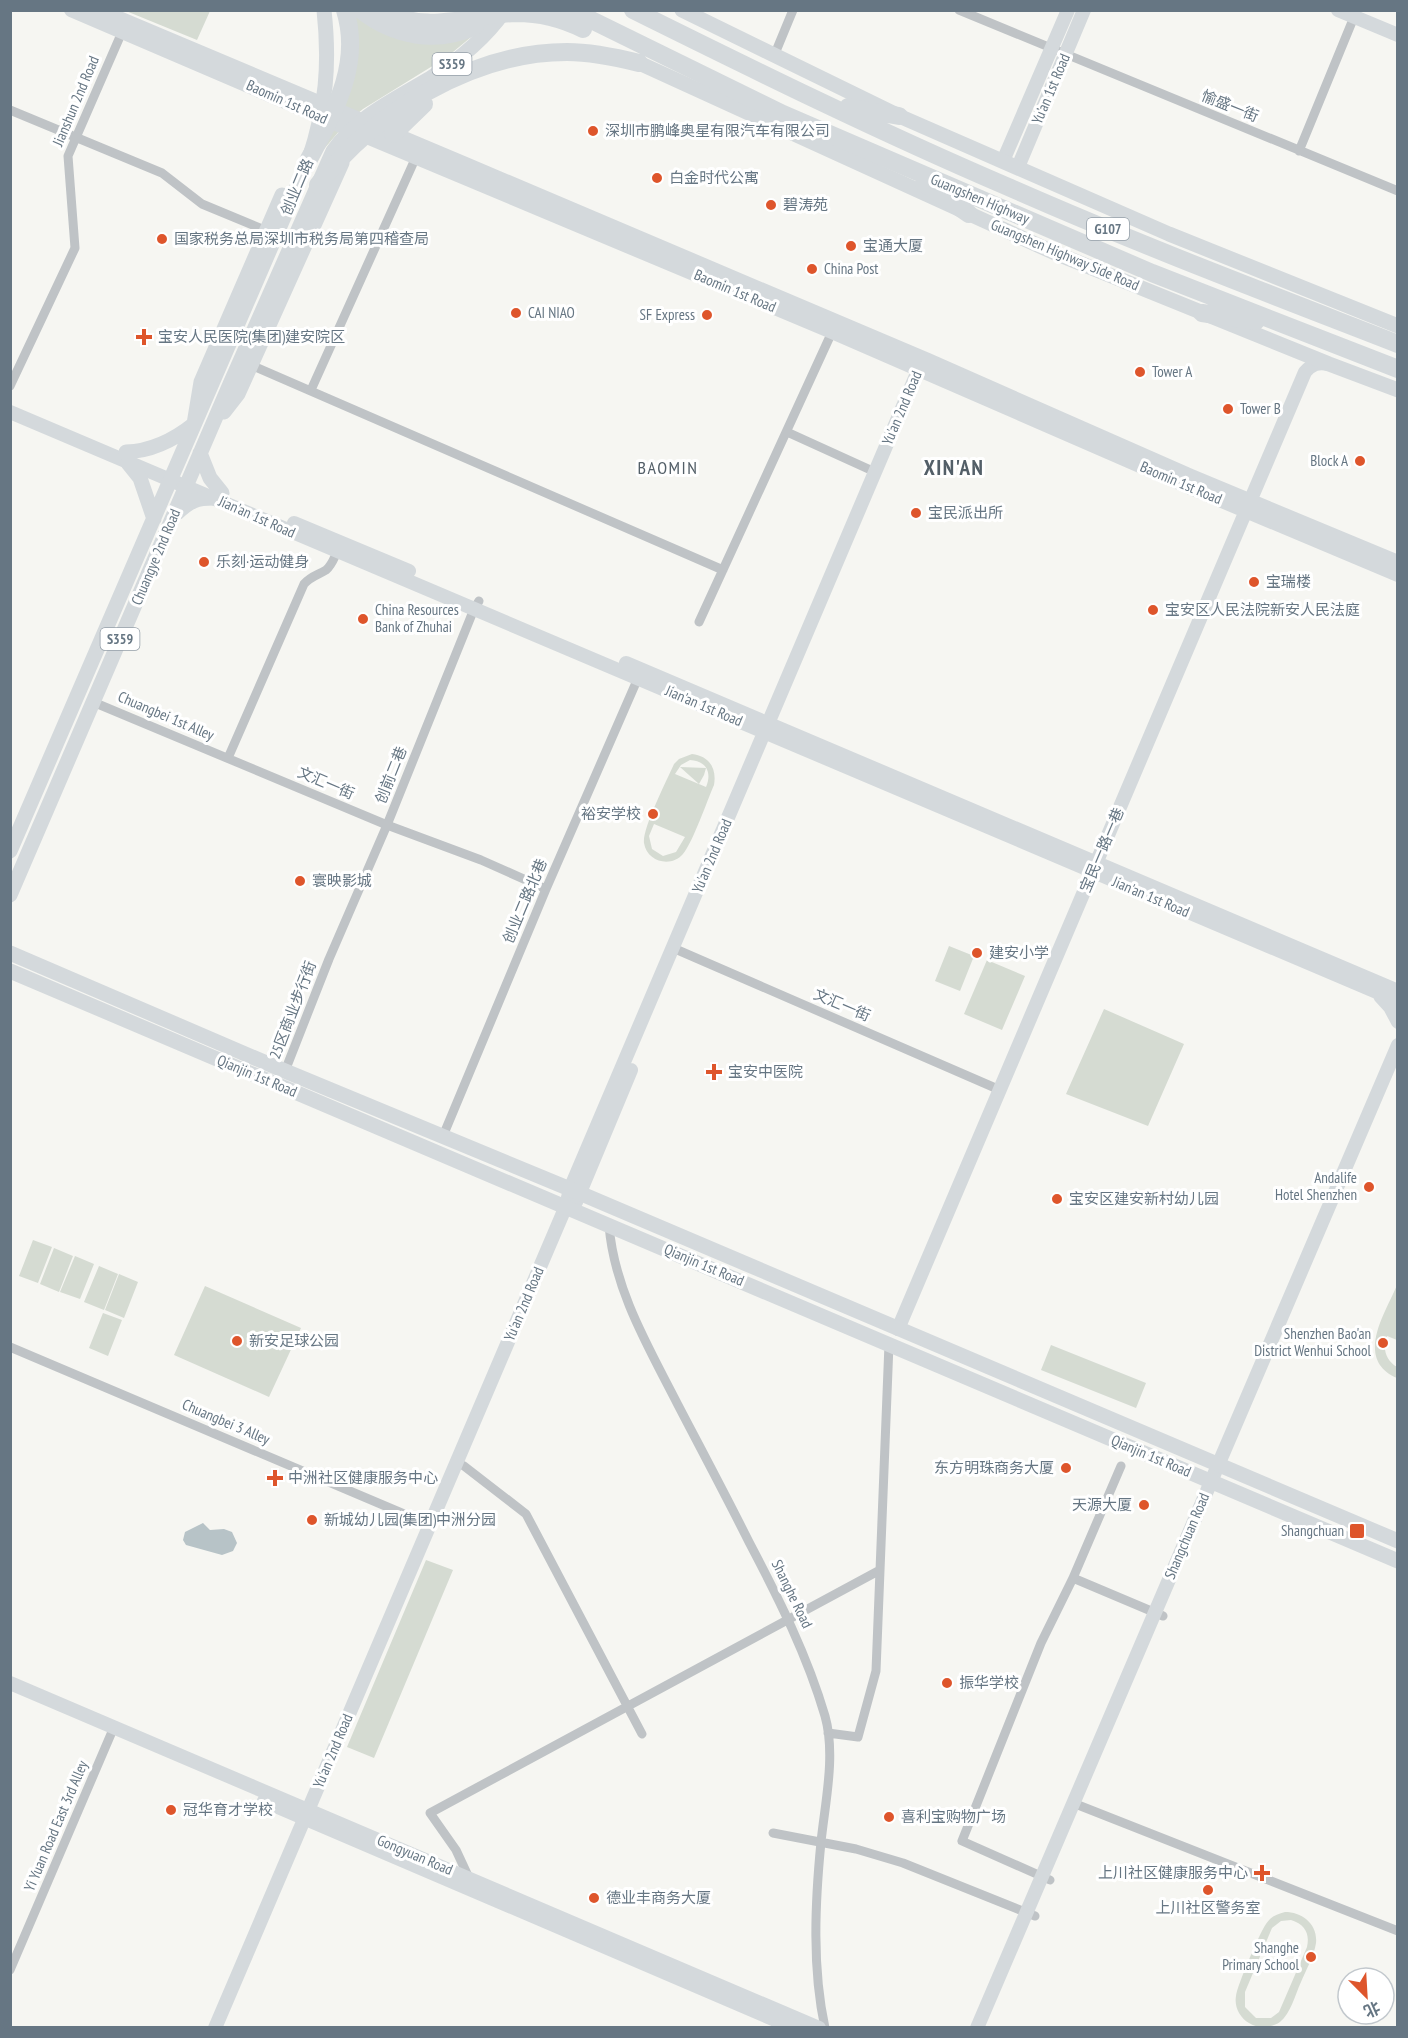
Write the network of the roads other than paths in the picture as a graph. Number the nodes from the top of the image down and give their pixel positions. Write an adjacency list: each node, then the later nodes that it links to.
1 (70, 10): 18 (main road, Baomin 1st Road)
2 (100, 10): 31 (main road, Baomin 1st Road)
3 (324, 10): 35 (main road, 创业二路 / S359)
4 (345, 10): 35 (highway)
5 (361, 10): 7 (highway)
6 (384, 10): 24 (highway)
7 (499, 10)
8 (505, 10): 39 (main road, 创业二路 / S359)
9 (570, 10): 25 (highway, Guangshen Highway / G107)
10 (682, 10): 22 (main road)
11 (793, 10): 22 (street)
12 (959, 10): 20 (street, 愉盛一街)
13 (1068, 10): 20 (main road, Yu’an 1st Road)
14 (1084, 10): 21 (main road, Yu’an 1st Road)
15 (1338, 10): 17 (main road)
16 (639, 13): 26 (highway, Guangshen Highway / G107)
17 (1354, 17): 19 (main road); 33 (street)
18 (122, 32): 28 (main road, Baomin 1st Road); 32 (street, Jianshun 2nd Road)
19 (1398, 35)
20 (1051, 49): 21 (street, 愉盛一街); 37 (main road, Yu’an 1st Road)
21 (1065, 55): 33 (street, 愉盛一街); 38 (main road, Yu’an 1st Road)
22 (774, 56): 29 (main road)
23 (639, 63): 24 (highway); 31 (highway); 39 (highway); 41 (main road, Guangshen Highway Side Road)
24 (663, 66): 25 (highway)
25 (756, 100): 36 (highway, Guangshen Highway / G107)
26 (823, 103): 29 (highway); 47 (highway, Guangshen Highway / G107)
27 (10, 110): 32 (street)
28 (317, 115): 30 (main road, Baomin 1st Road); 42 (main road)
29 (899, 116): 37 (main road)
30 (355, 132): 34 (main road, Baomin 1st Road); 50 (main road)
31 (393, 134): 51 (main road, Baomin 1st Road)
32 (76, 137): 42 (street); 55 (street, Jianshun 2nd Road)
33 (1299, 151): 40 (street, 愉盛一街)
34 (416, 157): 46 (main road, Baomin 1st Road); 56 (street)
35 (309, 159): 54 (main road, 创业二路 / S359)
36 (891, 160): 41 (highway); 45 (highway, Guangshen Highway / G107)
37 (1003, 161): 38 (main road)
38 (1018, 167): 44 (main road)
39 (318, 184): 54 (main road, 创业二路 / S359)
40 (1398, 191)
41 (969, 214): 43 (main road, Guangshen Highway Side Road)
42 (267, 231): 60 (main road)
43 (1202, 313): 45 (highway); 48 (main road, Guangshen Highway Side Road)
44 (1398, 326)
45 (1290, 327): 52 (highway, Guangshen Highway / G107)
46 (832, 332): 51 (main road, Baomin 1st Road); 62 (street)
47 (1398, 344)
48 (1293, 350): 49 (main road, Guangshen Highway Side Road); 53 (main road)
49 (1329, 364): 53 (main road); 57 (main road, Guangshen Highway Side Road)
50 (251, 365): 56 (street); 61 (main road)
51 (924, 368): 65 (main road, Yu'an 2nd Road); 69 (main road, Baomin 1st Road); 80 (main road, Yu'an 2nd Road)
52 (1398, 369)
53 (1305, 372): 69 (main road, 宝民一路一巷)
54 (223, 381): 60 (main road, 创业二路 / S359); 61 (main road, Chuangye 2nd Road / S359)
55 (10, 386)
56 (310, 390): 74 (street)
57 (1398, 390)
58 (10, 402): 64 (main road, Jian'an 1st Road)
59 (10, 412): 64 (main road, Jian'an 1st Road)
60 (194, 424): 64 (main road); 66 (main road, 创业二路 / S359)
61 (210, 431): 63 (main road, Chuangye 2nd Road / S359)
62 (787, 432): 65 (street); 74 (street)
63 (200, 453): 67 (main road, Chuangye 2nd Road / S359); 68 (main road)
64 (127, 457): 66 (main road, Jian'an 1st Road); 71 (main road)
65 (875, 472): 80 (main road, Yu'an 2nd Road)
66 (172, 476): 67 (main road, Jian'an 1st Road); 71 (main road, 创业二路 / S359)
67 (188, 482): 68 (main road, Jian'an 1st Road); 70 (main road, Chuangye 2nd Road / S359)
68 (218, 495): 70 (main road); 72 (main road, Jian'an 1st Road); 76 (main road, Jian'an 1st Road)
69 (1249, 506): 73 (main road, Baomin 1st Road); 75 (main road, Baomin 1st Road); 84 (main road, 宝民一路一巷)
70 (173, 517): 79 (main road, Chuangye 2nd Road / S359)
71 (154, 519): 83 (main road, Chuangye 2nd Road / S359)
72 (337, 552): 76 (main road, Jian'an 1st Road); 81 (street)
73 (1398, 562)
74 (723, 570): 77 (street)
75 (1398, 574)
76 (477, 605): 78 (main road, Jian'an 1st Road); 80 (main road, Jian'an 1st Road); 82 (street, 创前二巷)
77 (699, 622)
78 (638, 678): 80 (main road, Jian'an 1st Road); 85 (street, 创业二路北巷)
79 (93, 702): 81 (street, Chuangbei 1st Alley); 86 (main road, Chuangye 2nd Road / S359)
80 (770, 729): 84 (main road, Jian'an 1st Road); 87 (main road, Yu'an 2nd Road)
81 (228, 758): 82 (street, 文汇一街)
82 (387, 825): 85 (street, 文汇一街); 89 (street, 创前二巷)
83 (10, 850)
84 (1095, 867): 91 (main road, Jian'an 1st Road); 97 (main road, 宝民一路一巷)
85 (546, 889): 98 (street, 创业二路北巷)
86 (10, 895)
87 (677, 949): 97 (street, 文汇一街); 101 (main road, Yu'an 2nd Road)
88 (10, 953): 96 (main road, Qianjin 1st Road)
89 (329, 959): 96 (street, 25区商业步行街)
90 (10, 971): 100 (main road, Qianjin 1st Road)
91 (1390, 989): 92 (main road, Jian'an 1st Road); 93 (main road)
92 (1398, 1001)
93 (1398, 1022)
94 (1398, 1045): 109 (main road, Shangchuan Road)
95 (1398, 1067): 109 (main road, Shangchuan Road)
96 (285, 1071): 98 (main road, Qianjin 1st Road)
97 (1000, 1090): 104 (main road, 宝民一路一巷)
98 (443, 1136): 99 (main road, Qianjin 1st Road)
99 (459, 1142): 100 (main road); 101 (main road, Qianjin 1st Road)
100 (452, 1158): 102 (main road, Qianjin 1st Road)
101 (574, 1191): 102 (main road, Yu'an 2nd Road); 104 (main road, Qianjin 1st Road)
102 (570, 1208): 103 (main road, Qianjin 1st Road); 107 (main road, Yu'an 2nd Road)
103 (609, 1225): 105 (main road, Qianjin 1st Road); 117 (street, Shanghe Road)
104 (898, 1329): 109 (main road, Qianjin 1st Road)
105 (889, 1344): 110 (main road, Qianjin 1st Road); 114 (street)
106 (10, 1347): 111 (street, Chuangbei 3 Alley)
107 (460, 1464): 111 (main road, Yu'an 2nd Road); 120 (street); 125 (main road, Yu'an 2nd Road)
108 (1121, 1466): 115 (street)
109 (1222, 1467): 110 (main road, Shangchuan Road); 112 (main road, Qianjin 1st Road)
110 (1215, 1483): 113 (main road, Qianjin 1st Road); 116 (main road, Shangchuan Road)
111 (429, 1525): 125 (main road, Yu'an 2nd Road)
112 (1398, 1541)
113 (1398, 1561)
114 (880, 1570): 117 (street); 122 (street)
115 (1073, 1578): 116 (street); 129 (street)
116 (1159, 1615): 124 (main road, Shangchuan Road)
117 (789, 1619): 120 (street); 122 (street, Shanghe Road)
118 (10, 1683): 121 (main road, Gongyuan Road)
119 (10, 1693): 121 (main road, Gongyuan Road)
120 (628, 1706): 123 (street); 128 (street)
121 (113, 1731): 125 (main road, Gongyuan Road); 132 (street, Yi Yuan Road East 3rd Alley)
122 (828, 1733): 127 (street, Shanghe Road)
123 (642, 1734)
124 (1078, 1805): 129 (main road, Shangchuan Road); 131 (street)
125 (310, 1816): 128 (main road, Gongyuan Road); 134 (main road, Gongyuan Road); 135 (main road, Yu'an 2nd Road); 136 (main road, Yu'an 2nd Road)
126 (773, 1833): 127 (street)
127 (821, 1843): 130 (street); 133 (street, Shanghe Road)
128 (469, 1878): 134 (main road, Gongyuan Road)
129 (1046, 1879): 130 (main road, Shangchuan Road)
130 (1031, 1914): 138 (main road, Shangchuan Road); 139 (main road, Shangchuan Road)
131 (1398, 1931)
132 (10, 1970)
133 (820, 2005): 134 (street); 137 (street, Shanghe Road)
134 (806, 2026)
135 (215, 2028)
136 (224, 2028)
137 (825, 2028)
138 (978, 2028)
139 (987, 2028)

